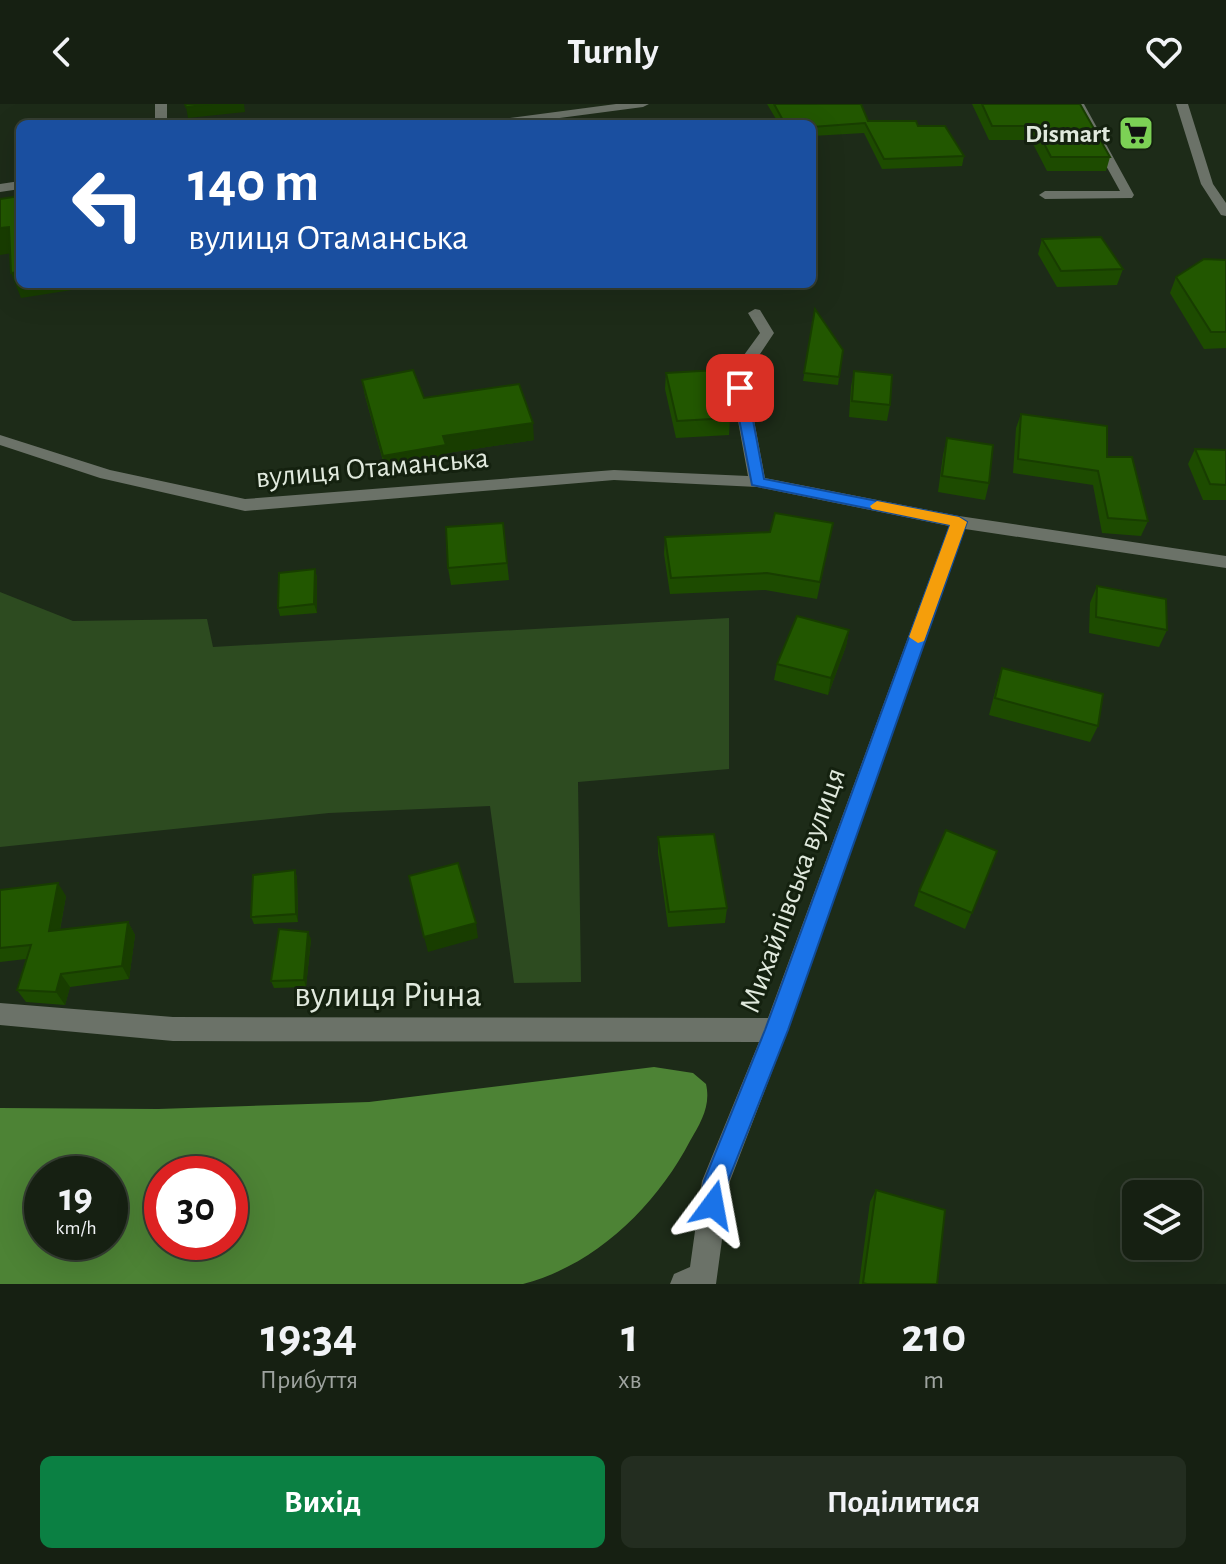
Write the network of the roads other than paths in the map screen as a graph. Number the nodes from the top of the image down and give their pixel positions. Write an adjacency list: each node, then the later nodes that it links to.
1 (643, 104): 4 (street)
2 (1078, 104): 5 (street)
3 (1182, 104): 6 (street)
4 (518, 120)
5 (1045, 195)
6 (1226, 212)
7 (755, 313): 9 (street)
8 (0, 440): 9 (street, вулиця Отаманська)
9 (757, 482): 10 (street, вулиця Отаманська)
10 (959, 522): 11 (street, вулиця Отаманська); 13 (street, Михайлівська вулиця)
11 (1226, 562)
12 (0, 1014): 13 (street, вулиця Річна)
13 (776, 1030): 14 (street, Михайлівська вулиця)
14 (696, 1282)

